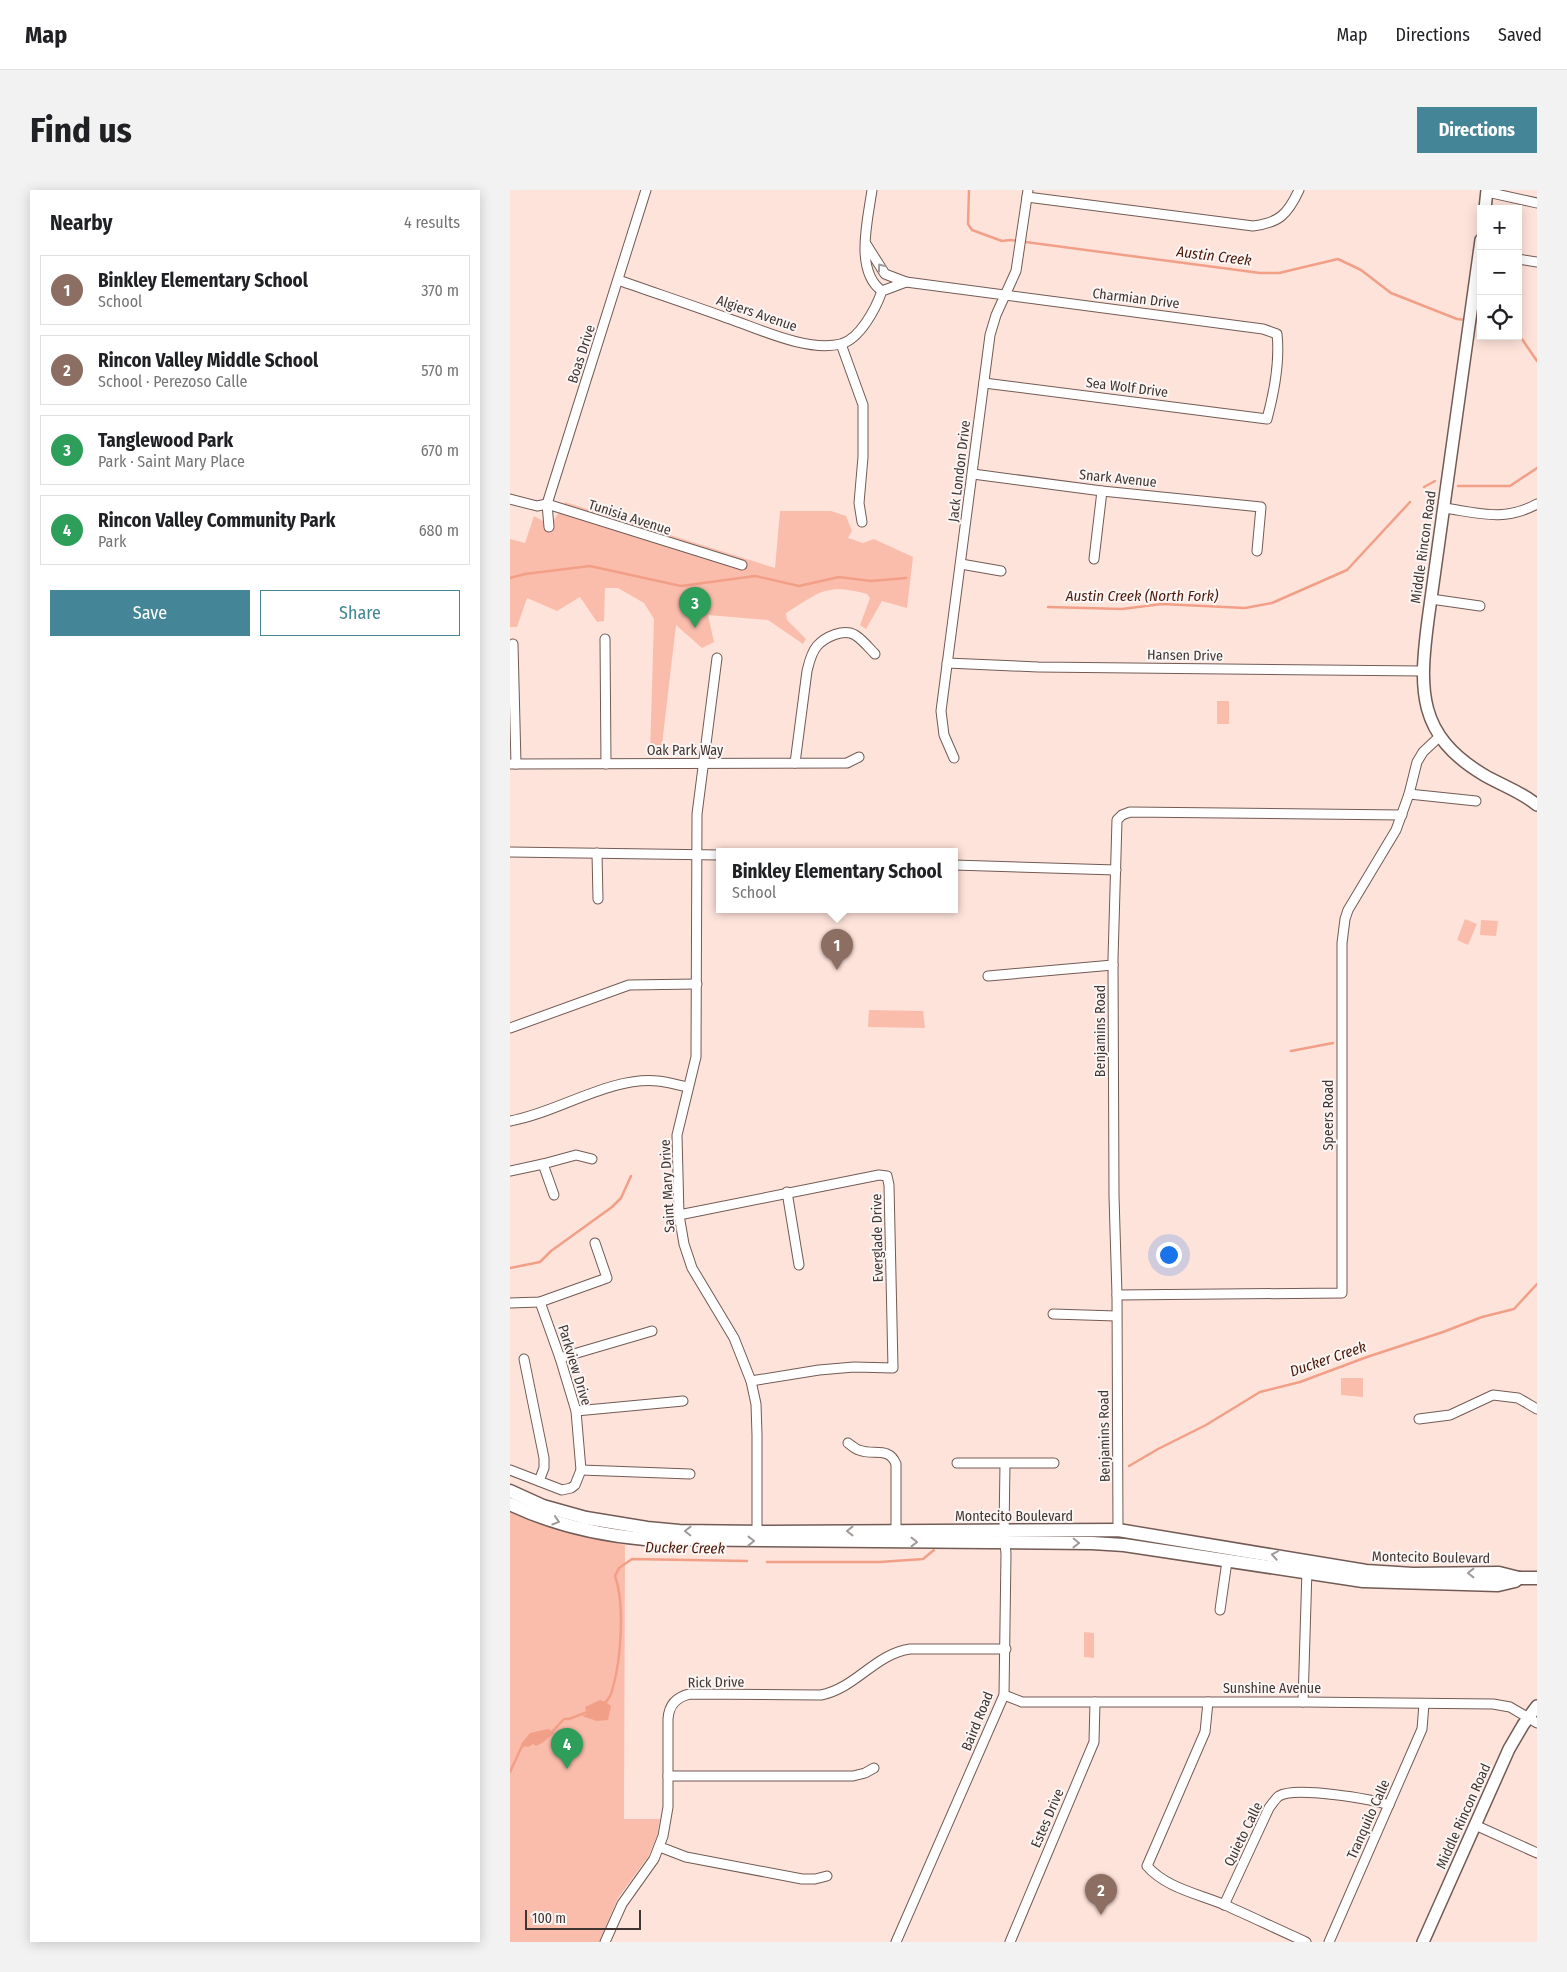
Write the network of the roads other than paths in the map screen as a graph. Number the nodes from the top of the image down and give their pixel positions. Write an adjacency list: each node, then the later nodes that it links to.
1 (646, 190): 12 (street, Boas Drive)
2 (872, 190): 8 (street)
3 (1299, 190): 5 (street)
4 (1487, 191): 6 (street); 7 (street)
5 (1028, 194): 15 (street, Jack London Drive)
6 (1537, 203)
7 (1485, 205)
8 (865, 242): 13 (street, Charmian Drive, one-way to 8); 14 (street)
9 (1522, 260): 10 (street)
10 (1537, 262)
11 (1477, 271): 24 (street, Middle Rincon Road)
12 (618, 280): 16 (street, Algiers Avenue); 22 (street, Boas Drive)
13 (906, 282): 14 (street, Charmian Drive); 15 (street, Charmian Drive)
14 (882, 291): 16 (street)
15 (1005, 296): 17 (street, Jack London Drive); 18 (street, Charmian Drive)
16 (841, 344): 25 (street)
17 (984, 383): 18 (street, Sea Wolf Drive); 19 (street, Jack London Drive)
18 (1267, 419)
19 (973, 474): 20 (street, Snark Avenue); 29 (street, Jack London Drive)
20 (1102, 491): 27 (street, Snark Avenue); 28 (street)
21 (510, 498): 22 (street, Tunisia Avenue)
22 (547, 504): 26 (street, Boas Drive); 30 (street, Tunisia Avenue)
23 (1537, 504): 24 (street)
24 (1444, 508): 32 (street, Middle Rincon Road)
25 (862, 522)
26 (549, 527)
27 (1257, 551)
28 (1094, 559)
29 (961, 564): 31 (street); 38 (street, Jack London Drive)
30 (742, 565)
31 (1000, 571)
32 (1431, 599): 33 (street); 39 (street, Middle Rincon Road)
33 (1480, 606)
34 (605, 639): 45 (street)
35 (513, 644): 44 (street)
36 (875, 654): 43 (street)
37 (717, 658): 46 (street, Saint Mary Drive)
38 (948, 663): 39 (street, Hansen Drive); 42 (street, Jack London Drive)
39 (1422, 671): 40 (street, Middle Rincon Road)
40 (1439, 737): 47 (street, Speers Road); 49 (street, Middle Rincon Road)
41 (859, 758): 43 (street, Oak Park Way)
42 (954, 758)
43 (795, 763): 46 (street, Oak Park Way)
44 (513, 764): 45 (street, Oak Park Way)
45 (606, 764): 46 (street, Oak Park Way)
46 (704, 764): 53 (street, Saint Mary Drive)
47 (1409, 794): 48 (street); 50 (street, Speers Road)
48 (1476, 801)
49 (1537, 805)
50 (1402, 816): 56 (street, Benjamins Road); 72 (street, Speers Road)
51 (510, 852): 52 (street)
52 (597, 853): 53 (street); 57 (street)
53 (697, 855): 54 (street); 60 (street, Saint Mary Drive)
54 (716, 855)
55 (958, 865): 56 (street)
56 (1116, 870): 58 (street, Benjamins Road)
57 (598, 900)
58 (1113, 965): 59 (street); 72 (street, Benjamins Road)
59 (988, 976)
60 (697, 984): 61 (street); 62 (street, Saint Mary Drive)
61 (510, 1028)
62 (688, 1087): 63 (street); 69 (street, Saint Mary Drive)
63 (510, 1121)
64 (592, 1159): 65 (street)
65 (543, 1164): 66 (street); 68 (street)
66 (510, 1171)
67 (787, 1192): 69 (street, Everglade Drive); 71 (street); 80 (street, Everglade Drive)
68 (554, 1195)
69 (679, 1215): 80 (street, Saint Mary Drive)
70 (595, 1244): 73 (street)
71 (799, 1265)
72 (1117, 1295): 76 (street, Benjamins Road)
73 (540, 1302): 74 (street); 78 (street, Parkview Drive)
74 (510, 1303)
75 (1053, 1314): 76 (street)
76 (1116, 1316): 95 (street, Benjamins Road)
77 (652, 1331): 78 (street)
78 (560, 1358): 83 (street, Parkview Drive)
79 (524, 1359): 92 (street)
80 (751, 1381): 96 (street, Saint Mary Drive)
81 (683, 1401): 83 (street)
82 (1537, 1410): 84 (street)
83 (576, 1411): 90 (street, Parkview Drive)
84 (1419, 1419)
85 (848, 1443): 97 (street)
86 (1054, 1462): 88 (street)
87 (957, 1463): 88 (street)
88 (1005, 1464): 98 (street, Baird Road)
89 (510, 1470): 92 (street)
90 (581, 1470): 91 (street); 92 (street)
91 (690, 1474)
92 (539, 1481)
93 (510, 1491): 96 (main road, Montecito Boulevard, one-way to 93)
94 (510, 1504): 98 (main road, Montecito Boulevard, one-way to 98)
95 (1118, 1530): 98 (main road, Montecito Boulevard); 100 (main road, Montecito Boulevard, one-way to 95)
96 (757, 1531): 97 (main road, Montecito Boulevard, one-way to 96)
97 (896, 1531): 98 (main road, Montecito Boulevard)
98 (1005, 1536): 99 (main road, Montecito Boulevard, one-way to 99); 103 (street, Baird Road)
99 (1227, 1561): 100 (main road, Montecito Boulevard); 102 (street)
100 (1307, 1567): 101 (main road, Montecito Boulevard); 107 (street)
101 (1537, 1578)
102 (1220, 1610)
103 (1006, 1649): 104 (street, Baird Road); 112 (street, Rick Drive)
104 (1004, 1695): 105 (street, Sunshine Avenue); 120 (street, Baird Road)
105 (1095, 1702): 106 (street, Sunshine Avenue); 121 (street, Estes Drive)
106 (1208, 1702): 107 (street, Sunshine Avenue); 118 (street)
107 (1304, 1702): 108 (street, Sunshine Avenue)
108 (1424, 1704): 110 (street, Sunshine Avenue); 113 (street, Tranquilo Calle)
109 (1537, 1706): 110 (street, Middle Rincon Road)
110 (1532, 1720): 114 (street, Middle Rincon Road)
111 (874, 1768): 112 (street)
112 (668, 1776): 115 (street, Rick Drive)
113 (1389, 1806): 118 (street, Quieto Calle); 123 (street, Tranquilo Calle)
114 (1475, 1825): 116 (street); 124 (street, Middle Rincon Road)
115 (660, 1847): 117 (street); 119 (street, Rick Drive)
116 (1537, 1852)
117 (827, 1876)
118 (1224, 1905): 122 (street)
119 (605, 1942)
120 (896, 1942)
121 (1010, 1942)
122 (1306, 1942)
123 (1329, 1942)
124 (1424, 1942)

